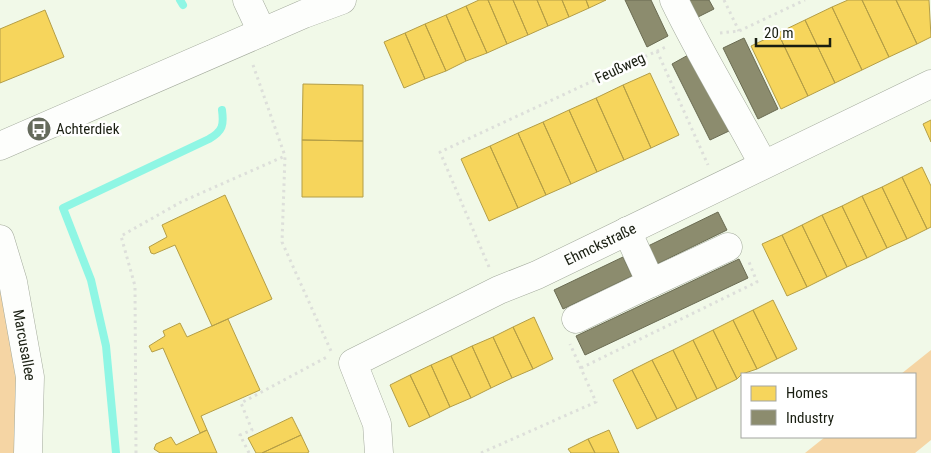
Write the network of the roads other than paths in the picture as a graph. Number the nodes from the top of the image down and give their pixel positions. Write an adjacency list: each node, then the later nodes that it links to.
1 (247, 0): 4 (street)
2 (342, 0): 4 (street)
3 (674, 0): 7 (street)
4 (253, 36): 6 (street)
5 (931, 84): 7 (street, Ehmckstraße)
6 (0, 146)
7 (764, 164): 8 (street, Ehmckstraße)
8 (627, 231): 11 (street); 14 (street, Ehmckstraße)
9 (0, 239): 13 (street, Marcusallee)
10 (728, 247): 11 (street)
11 (651, 283): 12 (street)
12 (571, 328)
13 (28, 453)
14 (379, 453)

